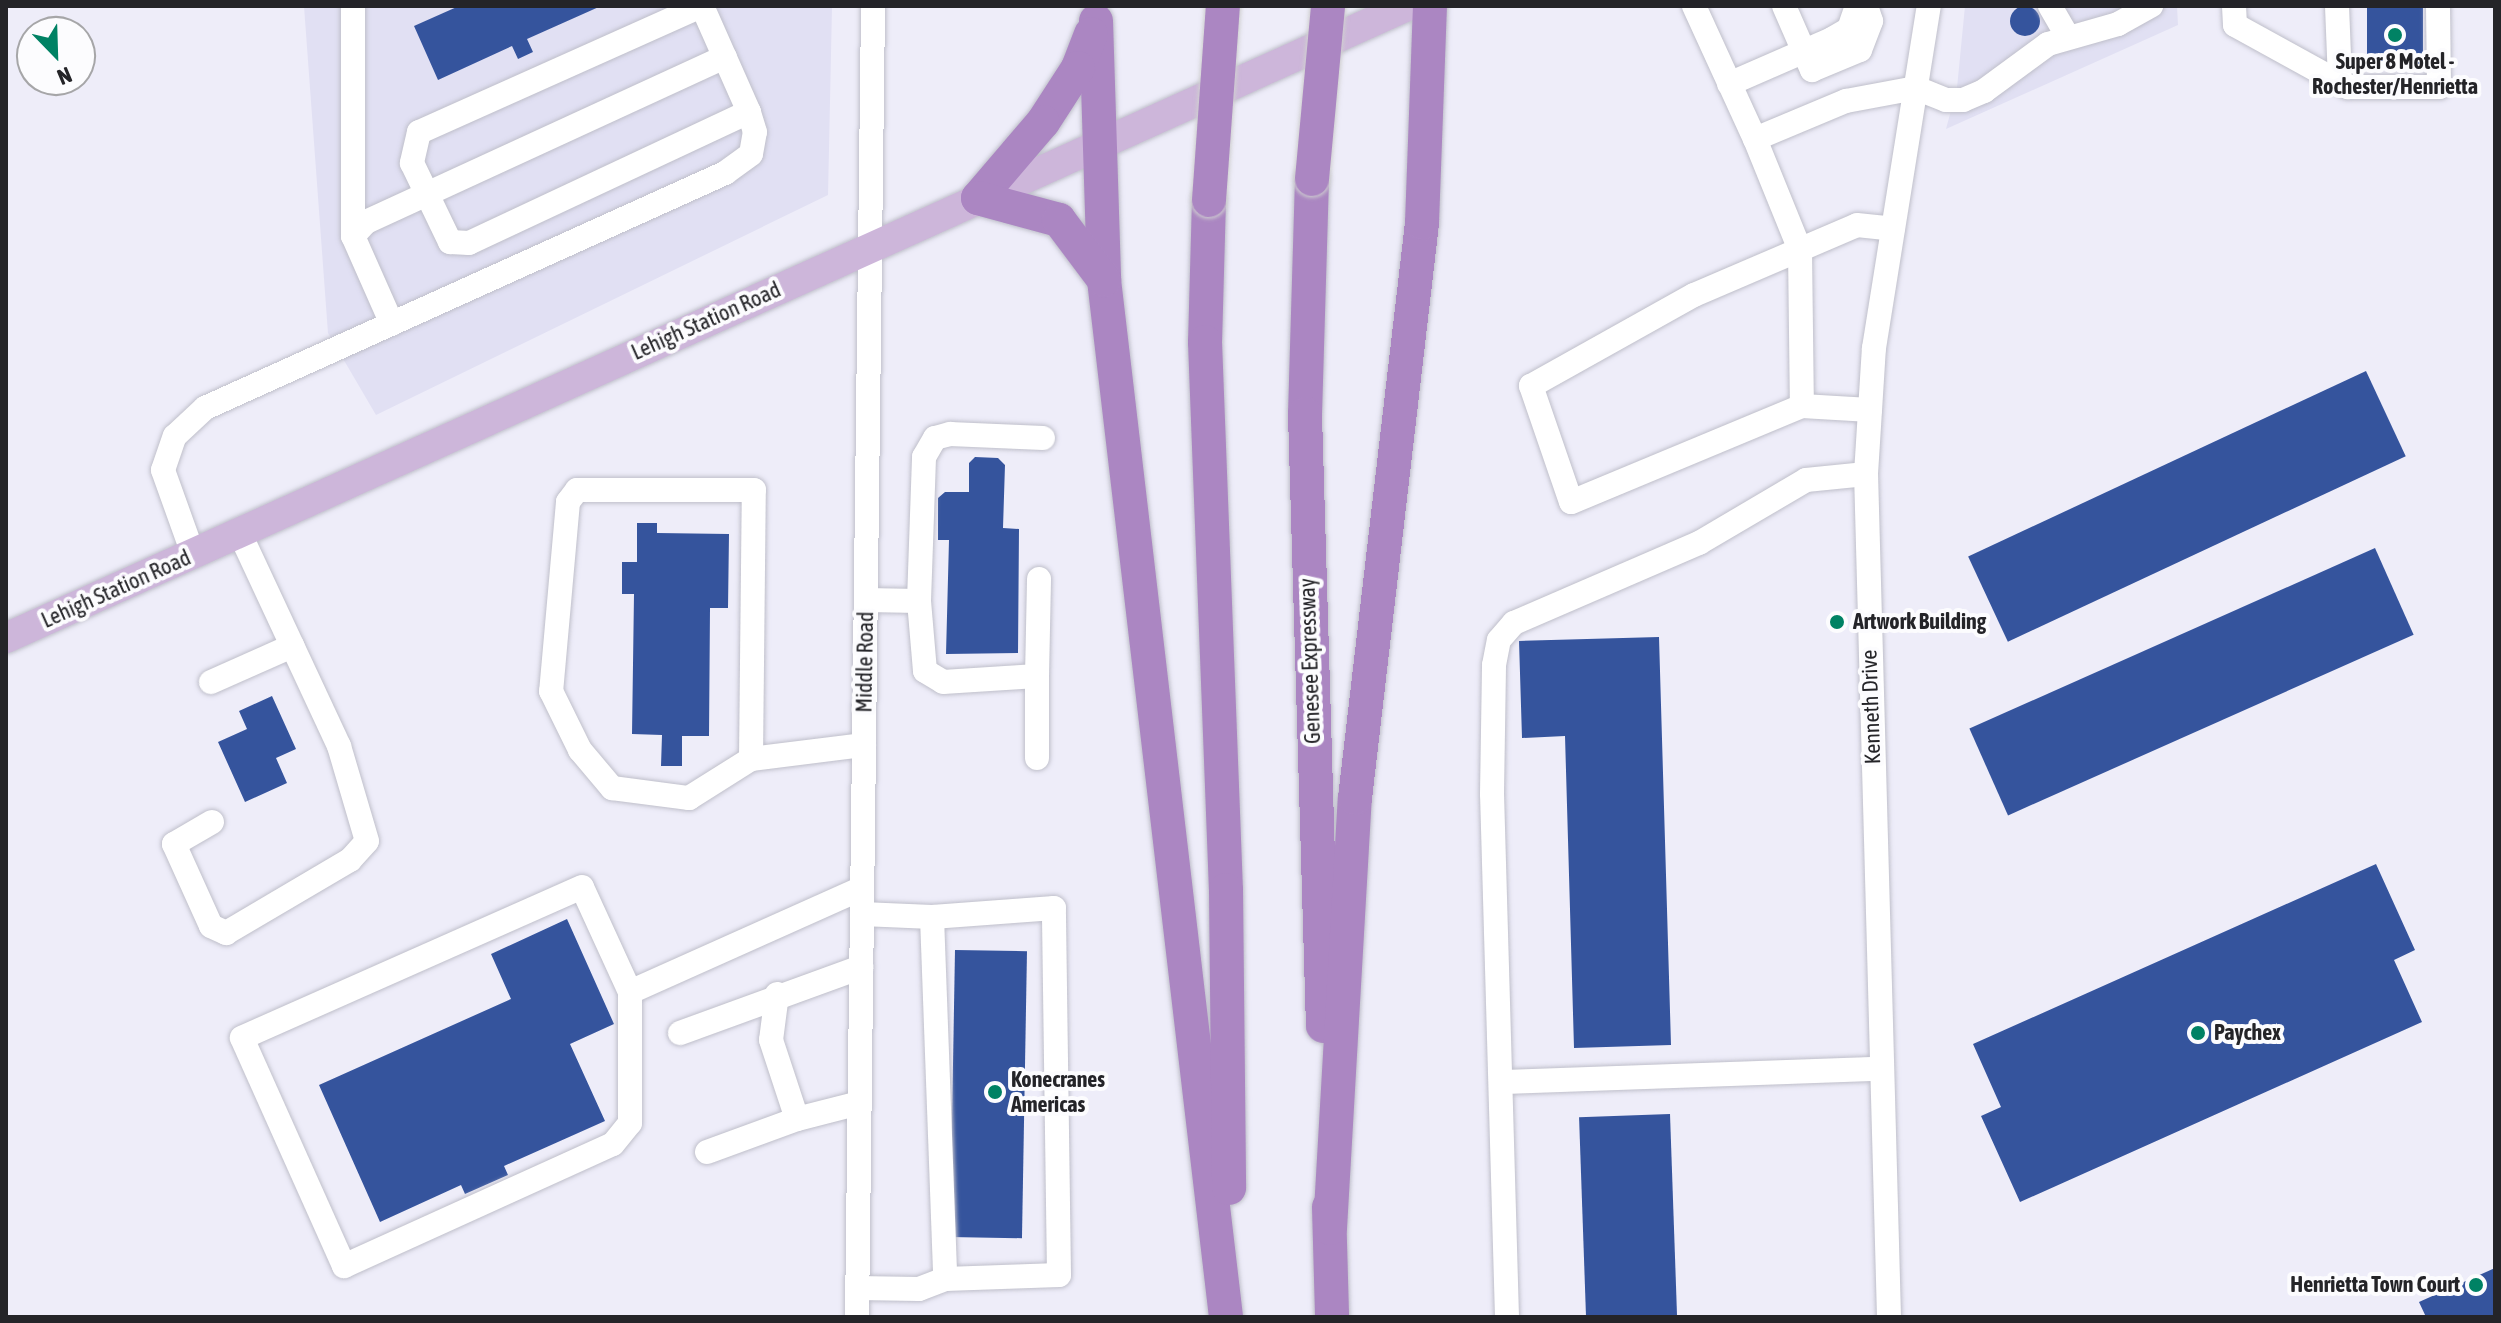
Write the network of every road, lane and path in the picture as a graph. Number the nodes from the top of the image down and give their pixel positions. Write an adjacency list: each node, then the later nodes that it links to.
1 (353, 6): 31 (street)
2 (702, 6): 20 (street); 28 (street)
3 (873, 6): 32 (street, Middle Road)
4 (1223, 6): 69 (highway, bridge)
5 (1328, 6): 65 (highway, Genesee Expressway, bridge)
6 (1407, 6): 27 (main road, Lehigh Station Road)
7 (1430, 6): 65 (highway)
8 (1694, 6): 23 (street)
9 (1784, 6): 21 (street)
10 (1857, 6): 21 (street)
11 (1866, 6): 21 (street)
12 (1929, 6): 24 (street, Kenneth Drive)
13 (2050, 6): 19 (street)
14 (2151, 6): 19 (street)
15 (2234, 6): 22 (street)
16 (2337, 6): 22 (street)
17 (2438, 6): 22 (street)
18 (1097, 13): 27 (highway); 29 (highway)
19 (2067, 35): 24 (street)
20 (725, 57): 25 (street); 28 (street)
21 (1808, 61): 23 (street)
22 (2340, 82)
23 (1729, 84): 26 (street)
24 (1916, 88): 26 (street); 30 (street, Kenneth Drive)
25 (749, 112): 28 (street); 35 (street)
26 (1755, 139): 33 (street)
27 (1096, 145): 29 (main road, Lehigh Station Road); 34 (highway)
28 (427, 194): 31 (street)
29 (978, 198): 32 (main road, Lehigh Station Road); 34 (highway)
30 (1893, 229): 33 (street); 37 (street, Kenneth Drive)
31 (353, 236): 35 (street)
32 (870, 246): 40 (main road, Lehigh Station Road); 43 (street, Middle Road)
33 (1800, 250): 36 (street); 36 (street)
34 (1104, 280): 69 (highway)
35 (392, 324): 41 (street)
36 (1802, 406): 37 (street)
37 (1870, 410): 39 (street, Kenneth Drive)
38 (1043, 438): 44 (street)
39 (1866, 474): 60 (street, Kenneth Drive); 61 (street)
40 (239, 532): 41 (main road, Lehigh Station Road); 46 (street)
41 (193, 554): 45 (main road, Lehigh Station Road)
42 (1039, 579): 47 (street)
43 (866, 600): 44 (street); 49 (street, Middle Road)
44 (919, 601): 47 (street)
45 (6, 638)
46 (292, 646): 48 (street); 52 (street)
47 (1037, 676): 50 (street)
48 (211, 682)
49 (864, 745): 51 (street); 53 (street, Middle Road)
50 (1037, 758)
51 (751, 759): 51 (street)
52 (212, 822)
53 (862, 888): 54 (street, Middle Road); 57 (street)
54 (862, 914): 55 (street); 56 (street, Middle Road)
55 (932, 917): 66 (street); 66 (street)
56 (861, 967): 58 (street); 62 (street, Middle Road)
57 (630, 992): 57 (street)
58 (777, 994): 59 (street); 63 (street)
59 (680, 1033)
60 (1881, 1069): 61 (street); 72 (street, Kenneth Drive)
61 (1502, 1082): 71 (street)
62 (860, 1103): 63 (street); 67 (street, Middle Road)
63 (797, 1119): 64 (street)
64 (707, 1152)
65 (1330, 1228): 70 (highway, Genesee Expressway)
66 (945, 1279): 67 (street)
67 (857, 1288): 68 (street, Middle Road)
68 (857, 1317)
69 (1226, 1317)
70 (1332, 1317)
71 (1507, 1317)
72 (1889, 1317)

